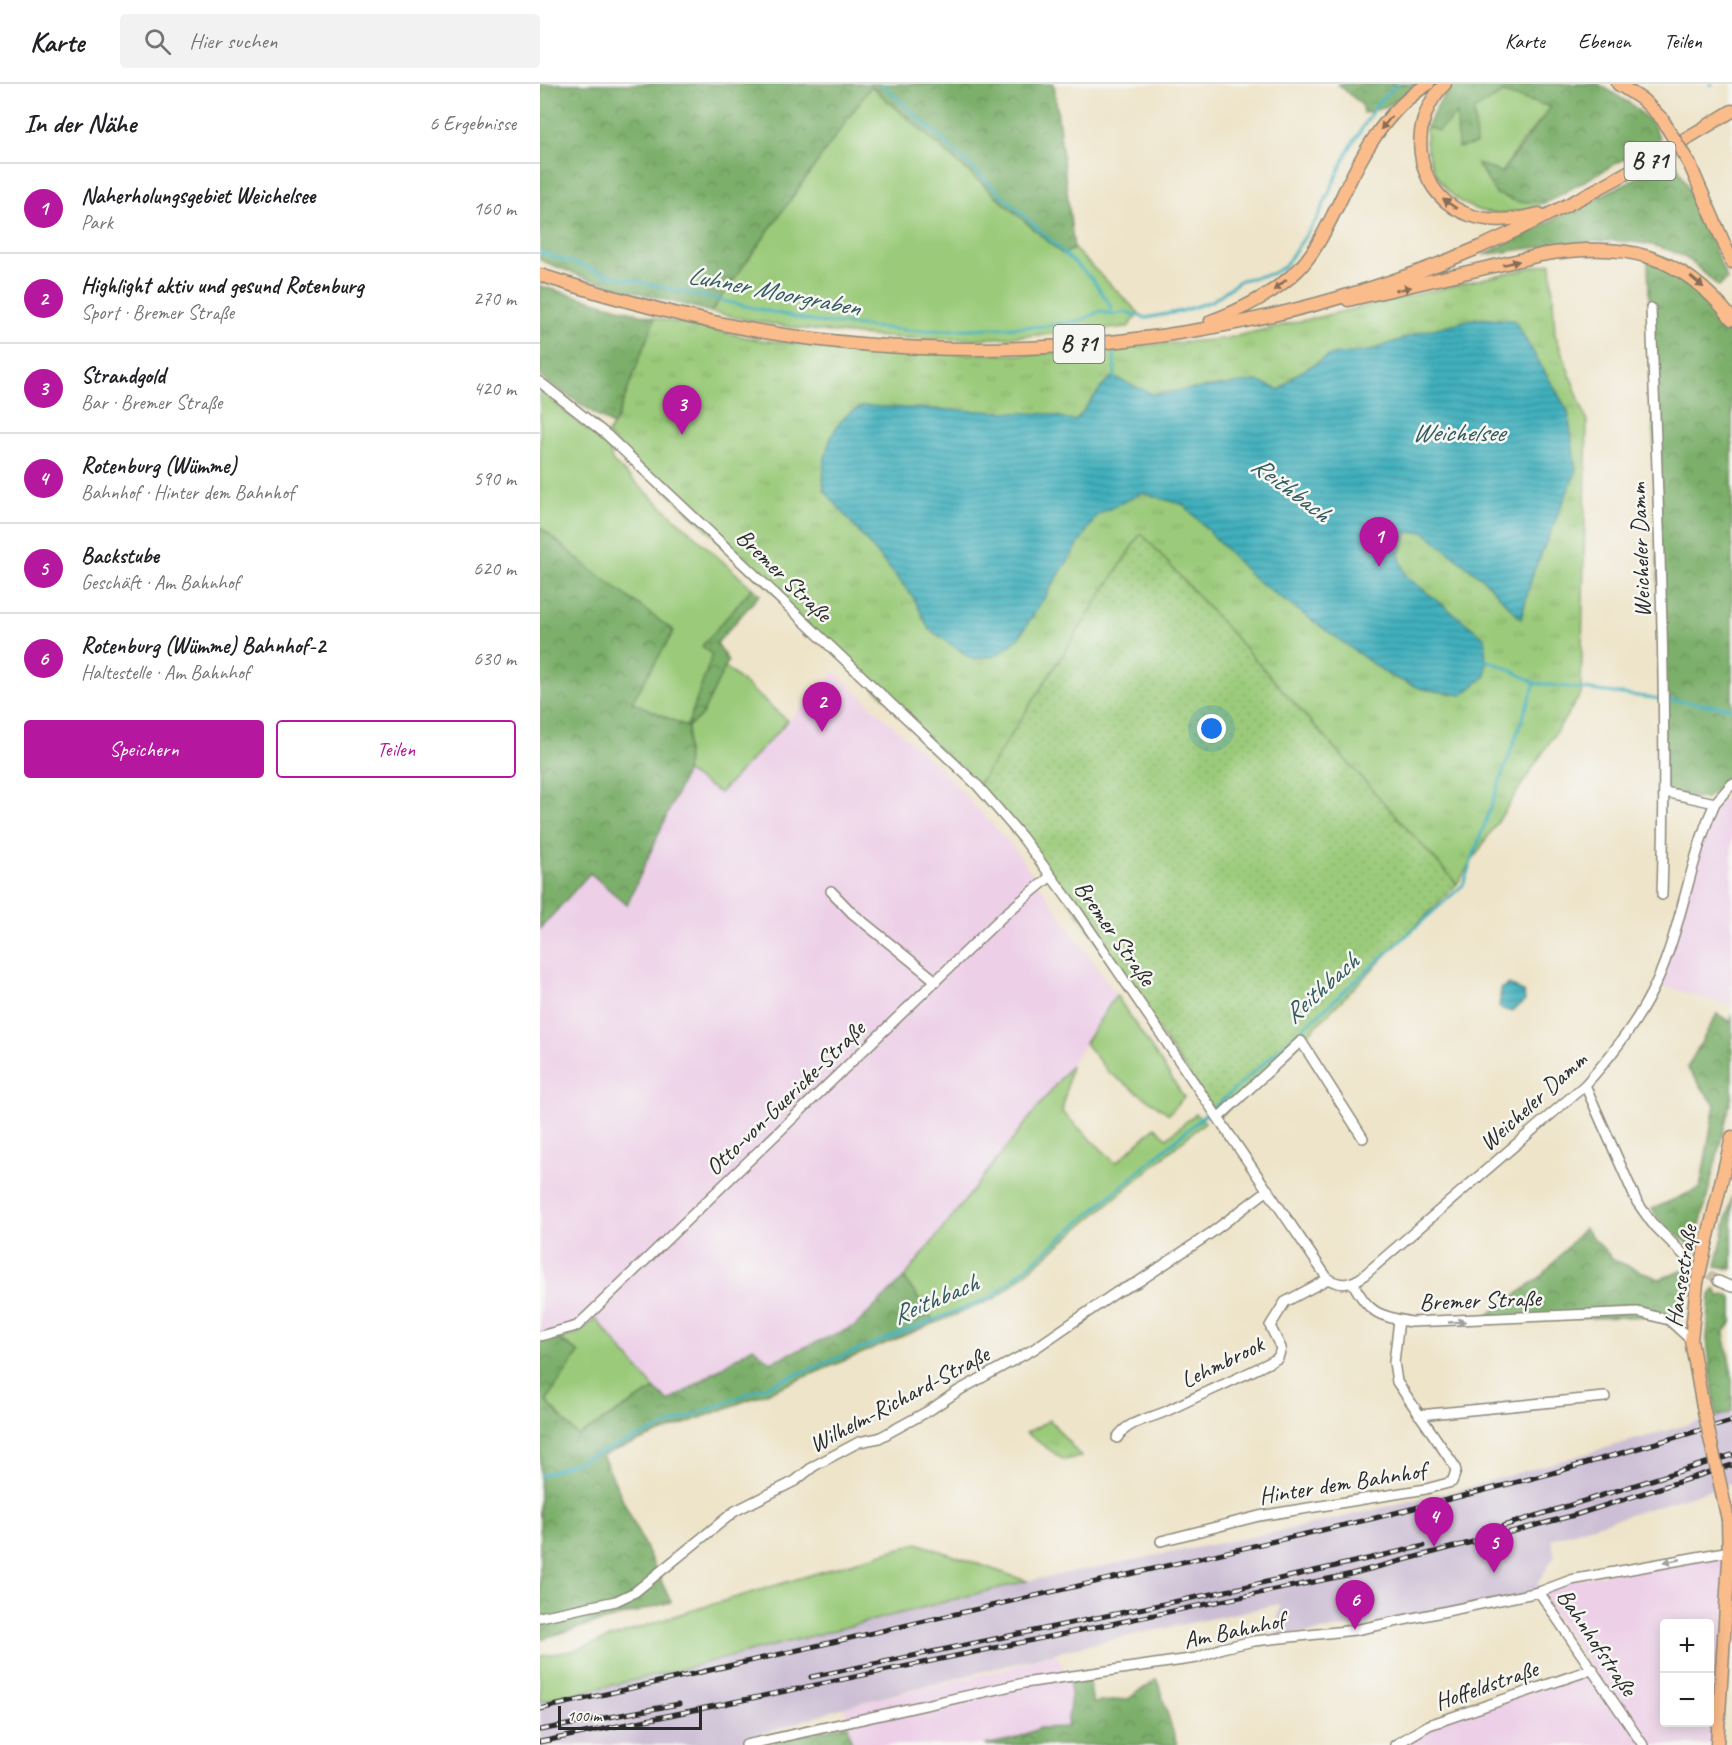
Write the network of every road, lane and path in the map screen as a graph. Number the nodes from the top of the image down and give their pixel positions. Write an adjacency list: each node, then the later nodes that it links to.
1 (1428, 84): 11 (main road, one-way to 11)
2 (1445, 84): 5 (main road, one-way to 2)
3 (1618, 84): 6 (main road, bridge)
4 (1732, 111): 5 (main road, B 71)
5 (1566, 207): 8 (main road, B 71)
6 (1732, 262)
7 (540, 275): 11 (main road, B 71)
8 (1304, 306): 10 (main road, one-way to 10); 11 (main road, B 71)
9 (1651, 308): 14 (street, Weicheler Damm)
10 (1732, 318)
11 (1172, 334)
12 (540, 382): 16 (street, Bremer Straße)
13 (1732, 784): 15 (street, Weicheler Damm)
14 (1665, 792): 15 (street); 18 (street, Weicheler Damm)
15 (1715, 803): 20 (street, Weicheler Damm)
16 (1051, 876): 19 (street, Otto-von-Guericke-Straße); 21 (street, Bremer Straße)
17 (831, 891): 19 (street)
18 (1662, 895)
19 (936, 981): 31 (street, Otto-von-Guericke-Straße)
20 (1585, 1084): 25 (street); 28 (street, Weicheler Damm)
21 (1217, 1116): 23 (street); 24 (street, Bremer Straße)
22 (1732, 1137): 32 (main road, Hansestraße, bridge)
23 (1363, 1138)
24 (1268, 1190): 26 (street, Bremer Straße); 39 (street, Wilhelm-Richard-Straße)
25 (1687, 1258)
26 (1328, 1279): 28 (street); 35 (street, Lehmbrook)
27 (1718, 1281): 29 (street)
28 (1353, 1283): 30 (street, Bremer Straße)
29 (1732, 1287)
30 (1399, 1320): 32 (street, Bremer Straße, one-way to 32); 34 (street, Hinter dem Bahnhof)
31 (540, 1336)
32 (1691, 1340): 37 (main road, Hansestraße, bridge)
33 (1605, 1397): 34 (street)
34 (1419, 1415): 36 (street, Hinter dem Bahnhof)
35 (1117, 1438)
36 (1161, 1541)
37 (1730, 1551): 38 (street, Am Bahnhof, one-way to 38); 44 (main road, Hansestraße)
38 (1539, 1592): 40 (street, Bahnhofstraße); 41 (street, Am Bahnhof)
39 (540, 1617)
40 (1593, 1669): 42 (street, Hoffeldstraße); 43 (street, Bahnhofstraße)
41 (746, 1745)
42 (1395, 1745)
43 (1643, 1745)
44 (1717, 1745)

